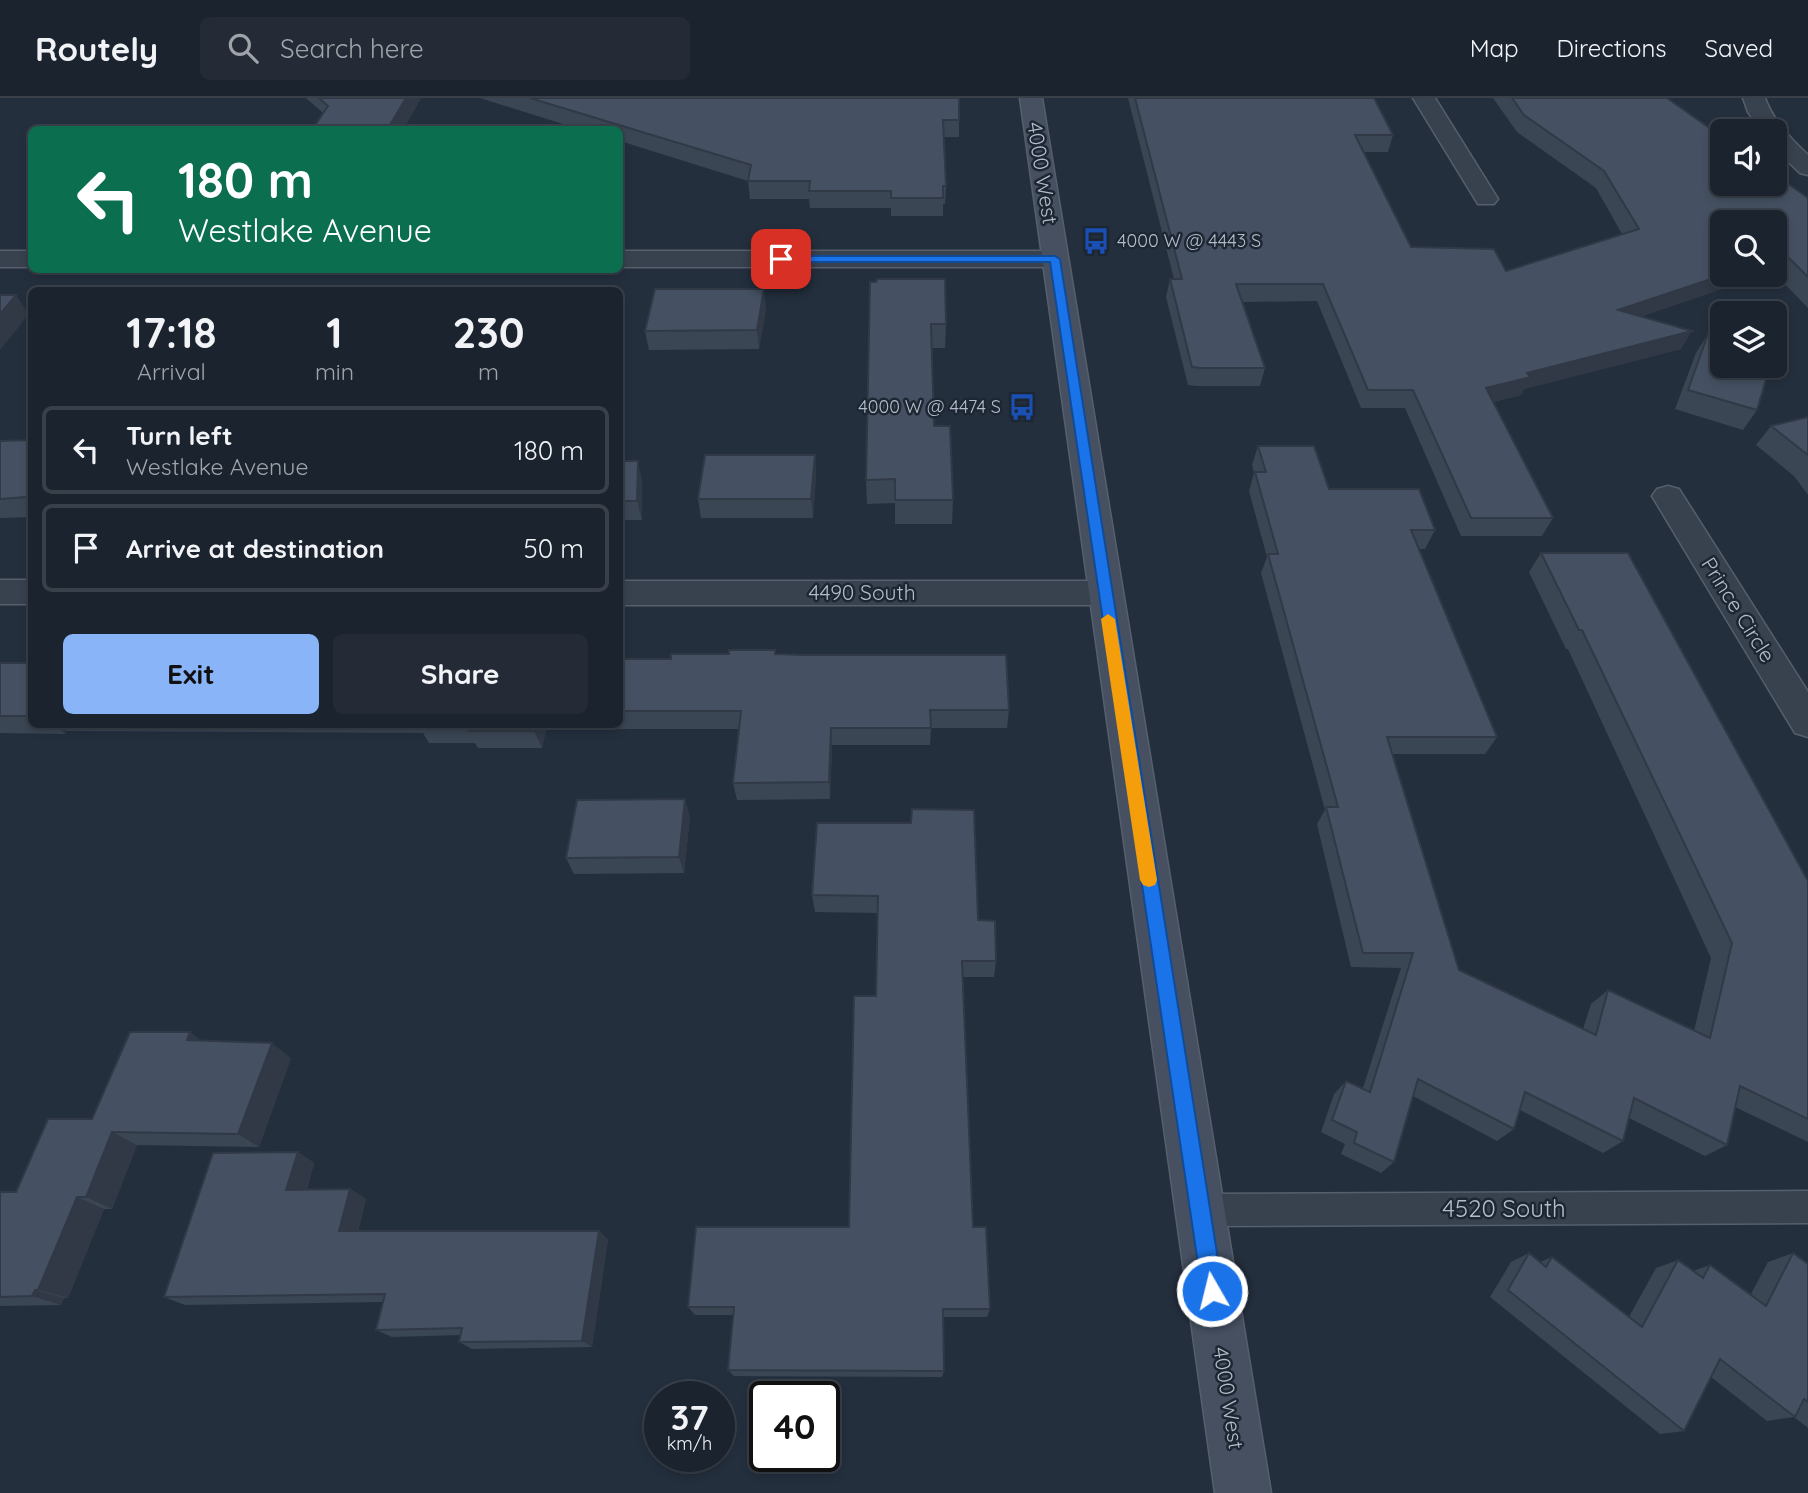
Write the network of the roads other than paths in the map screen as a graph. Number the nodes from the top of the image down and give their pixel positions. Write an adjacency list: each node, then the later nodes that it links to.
1 (1031, 98): 11 (street, 4000 West)
2 (1424, 98): 7 (street)
3 (1754, 98): 4 (street)
4 (1765, 119)
5 (1787, 147): 6 (street)
6 (1808, 168)
7 (1486, 199)
8 (0, 259): 9 (street)
9 (28, 259)
10 (623, 259): 11 (street)
11 (1055, 259): 16 (street, 4000 West)
12 (1668, 496): 17 (street, Prince Circle)
13 (0, 592): 14 (street)
14 (28, 592)
15 (623, 593): 16 (street, 4490 South)
16 (1104, 593): 19 (street, 4000 West)
17 (1808, 723)
18 (1808, 1208): 19 (lane, 4520 South)
19 (1200, 1210): 20 (street, 4000 West)
20 (1243, 1493)

